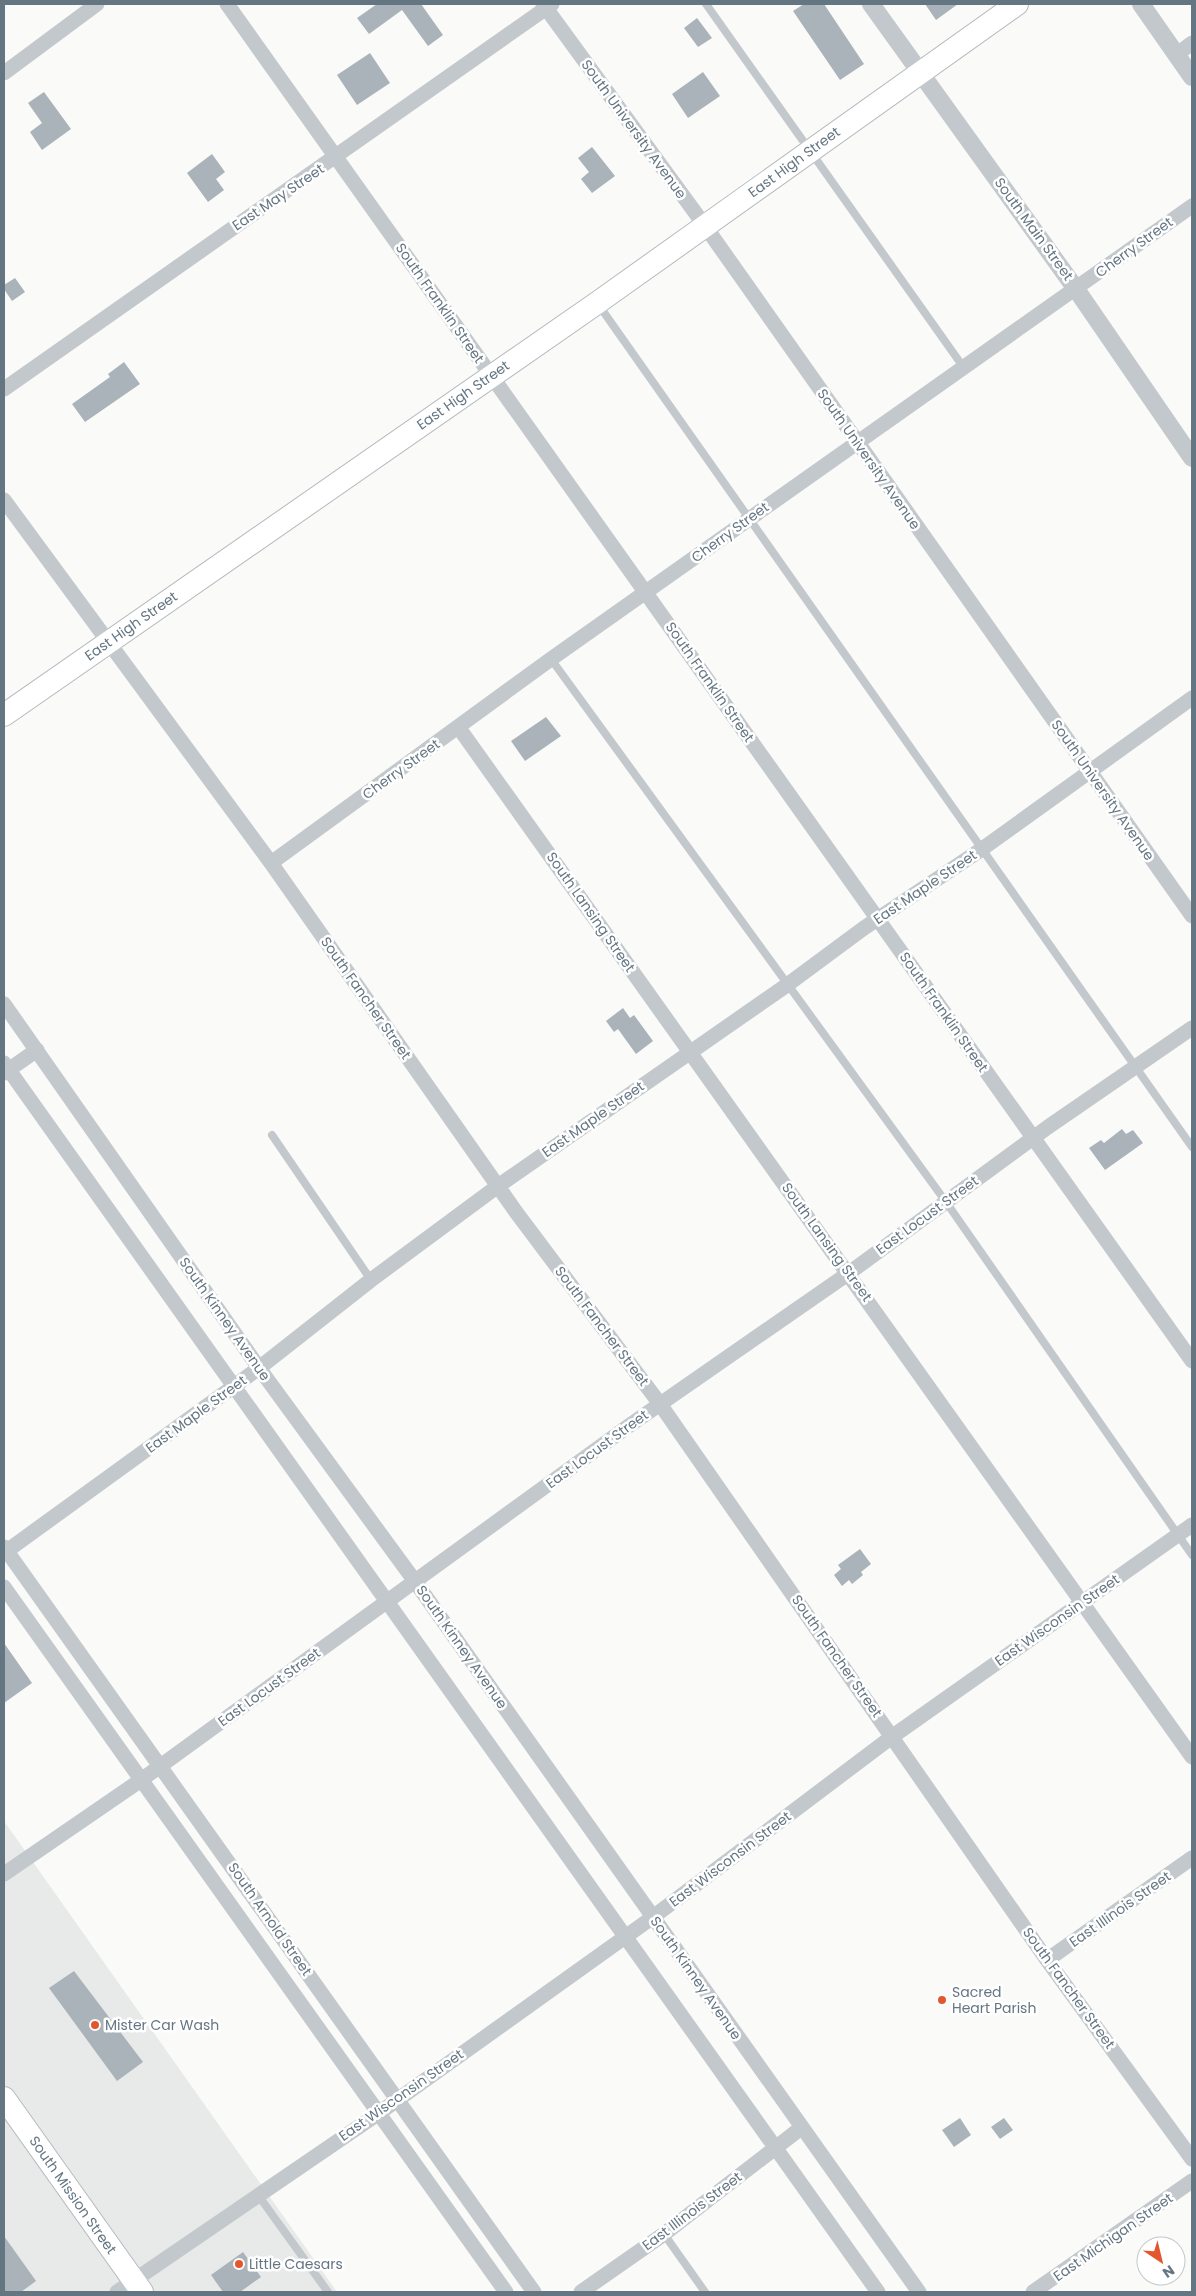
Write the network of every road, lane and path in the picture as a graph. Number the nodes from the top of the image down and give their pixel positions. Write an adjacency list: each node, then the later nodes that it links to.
1 (97, 4): 10 (street)
2 (227, 4): 14 (street, South Franklin Street)
3 (706, 4): 13 (lane)
4 (871, 4): 11 (street, South Main Street)
5 (1017, 4): 11 (main road, East High Street)
6 (1141, 4): 9 (street)
7 (547, 5): 14 (street, East May Street); 16 (street, South University Avenue)
8 (1192, 43): 9 (street)
9 (1176, 55): 12 (street)
10 (5, 69)
11 (920, 71): 13 (main road, East High Street); 17 (street, South Main Street)
12 (1192, 77)
13 (811, 150): 16 (main road, East High Street); 19 (lane)
14 (336, 157): 20 (street, South Franklin Street); 21 (street, East May Street)
15 (1192, 206): 17 (street, Cherry Street)
16 (705, 226): 18 (main road, East High Street); 22 (street, South University Avenue)
17 (1076, 289): 19 (street, Cherry Street); 23 (street, South Main Street)
18 (597, 303): 20 (main road, East High Street); 25 (lane)
19 (964, 368): 22 (street, Cherry Street)
20 (491, 375): 26 (street, South Franklin Street); 27 (main road, East High Street)
21 (4, 389)
22 (858, 442): 25 (street, Cherry Street); 32 (street, South University Avenue)
23 (1192, 458)
24 (4, 500): 27 (street, South Fancher Street)
25 (748, 518): 26 (street, Cherry Street); 33 (lane)
26 (646, 592): 28 (street, Cherry Street); 36 (street, South Franklin Street)
27 (109, 642): 30 (main road, East High Street); 34 (street, South Fancher Street)
28 (551, 659): 31 (street, Cherry Street); 37 (lane)
29 (1192, 698): 32 (street, East Maple Street)
30 (4, 715)
31 (459, 728): 34 (street, Cherry Street); 41 (street, South Lansing Street)
32 (1090, 772): 33 (street, East Maple Street); 35 (street, South University Avenue)
33 (982, 849): 36 (street, East Maple Street); 43 (lane)
34 (271, 863): 47 (street, South Fancher Street)
35 (1192, 916)
36 (878, 918): 37 (street, East Maple Street); 45 (street, South Franklin Street)
37 (787, 985): 41 (street, East Maple Street); 48 (lane)
38 (4, 1004): 40 (street, South Kinney Avenue)
39 (1192, 1028): 43 (street, East Locust Street)
40 (37, 1050): 42 (street); 52 (street, South Kinney Avenue)
41 (690, 1052): 47 (street, East Maple Street); 49 (street, South Lansing Street)
42 (5, 1068): 53 (street)
43 (1136, 1068): 45 (street, East Locust Street); 46 (lane)
44 (272, 1135): 50 (lane)
45 (1032, 1139): 48 (street, East Locust Street); 51 (street, South Franklin Street)
46 (1192, 1147)
47 (498, 1186): 50 (street, East Maple Street); 54 (street, South Fancher Street)
48 (946, 1202): 49 (street, East Locust Street); 56 (lane)
49 (849, 1273): 54 (street, East Locust Street); 62 (street, South Lansing Street)
50 (371, 1280): 52 (street, East Maple Street)
51 (1192, 1361)
52 (259, 1368): 53 (street, East Maple Street); 59 (street, South Kinney Avenue)
53 (233, 1386): 57 (street, East Maple Street); 61 (street)
54 (660, 1404): 59 (street, East Locust Street); 63 (street, South Fancher Street)
55 (1192, 1525): 56 (street, East Wisconsin Street)
56 (1178, 1535): 58 (lane); 62 (street, East Wisconsin Street)
57 (5, 1551): 65 (street, South Arnold Street)
58 (1192, 1555)
59 (414, 1580): 61 (street, East Locust Street); 69 (street, South Kinney Avenue)
60 (4, 1587): 66 (street, South Arnold Street)
61 (386, 1601): 65 (street, East Locust Street); 70 (street)
62 (1081, 1603): 63 (street, East Wisconsin Street); 64 (street, South Lansing Street)
63 (893, 1736): 69 (street, East Wisconsin Street); 71 (street, South Fancher Street)
64 (1192, 1758)
65 (160, 1766): 66 (street, East Locust Street); 73 (street, South Arnold Street)
66 (141, 1780): 68 (street, East Locust Street); 74 (street, South Arnold Street)
67 (1192, 1858): 71 (street, East Illinois Street)
68 (4, 1874)
69 (653, 1917): 70 (street, East Wisconsin Street); 75 (street, South Kinney Avenue)
70 (624, 1937): 73 (street, East Wisconsin Street); 76 (street)
71 (1047, 1960): 77 (street, South Fancher Street)
72 (4, 2098): 81 (main road, South Mission Street)
73 (397, 2098): 74 (street, East Wisconsin Street); 84 (street, South Arnold Street)
74 (379, 2112): 79 (street, East Wisconsin Street); 83 (street, South Arnold Street)
75 (801, 2128): 76 (street, East Illinois Street); 88 (street, South Kinney Avenue)
76 (775, 2148): 80 (street, East Illinois Street); 87 (street)
77 (1192, 2159)
78 (1192, 2181): 89 (street, East Michigan Street)
79 (258, 2195): 81 (street, East Wisconsin Street); 82 (lane)
80 (664, 2234): 85 (street, East Illinois Street); 86 (lane)
81 (131, 2289)
82 (328, 2292)
83 (506, 2292)
84 (534, 2292)
85 (581, 2292)
86 (705, 2292)
87 (878, 2292)
88 (919, 2292)
89 (1033, 2292)

